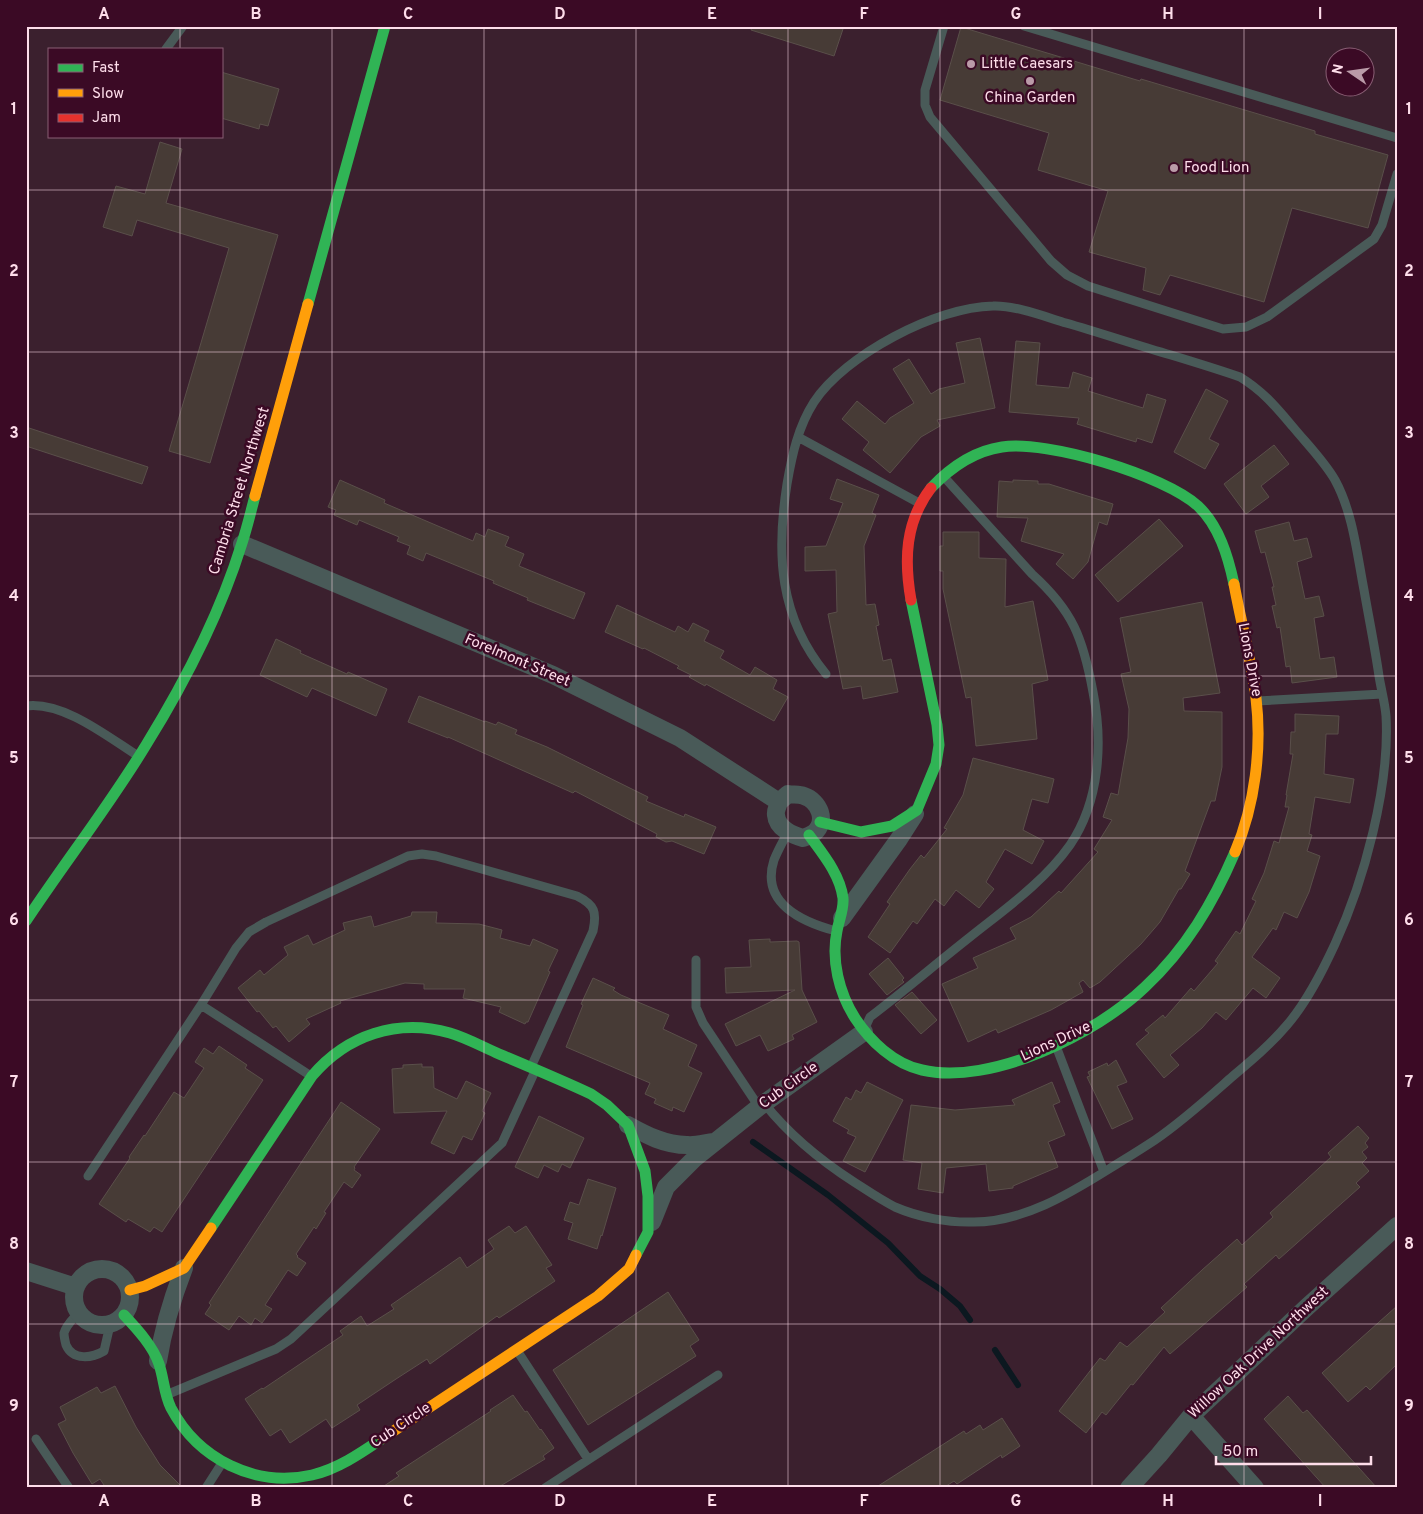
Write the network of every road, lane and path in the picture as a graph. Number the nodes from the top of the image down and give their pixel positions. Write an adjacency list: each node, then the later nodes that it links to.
1 (183, 26): 5 (lane)
2 (385, 26): 11 (street, Cambria Street Northwest)
3 (944, 26): 7 (lane)
4 (1024, 26): 6 (lane)
5 (167, 48)
6 (1397, 138)
7 (1397, 174)
8 (798, 437): 10 (lane); 12 (lane); 13 (lane)
9 (943, 476): 10 (street, Lions Drive); 14 (street, Lions Drive); 25 (lane)
10 (920, 503): 18 (street, Lions Drive)
11 (242, 544): 16 (street, Cambria Street Northwest); 17 (street, Forelmont Street)
12 (826, 674)
13 (1382, 694): 14 (lane); 32 (lane)
14 (1257, 701): 26 (street, Lions Drive)
15 (26, 706): 16 (lane)
16 (139, 756): 21 (street, Cambria Street Northwest)
17 (779, 802): 19 (street); 20 (street)
18 (918, 810): 19 (street); 22 (street, Lions Drive)
19 (815, 829): 20 (street); 22 (street, Lions Drive)
20 (788, 832): 22 (lane)
21 (26, 921)
22 (838, 927): 25 (street, Lions Drive)
23 (696, 960): 29 (lane)
24 (200, 1005): 27 (lane); 28 (lane); 33 (lane)
25 (864, 1032): 26 (street, Lions Drive); 29 (street, Cub Circle)
26 (1056, 1046): 32 (lane)
27 (534, 1068): 28 (street, Cub Circle); 30 (street, Cub Circle); 45 (lane)
28 (312, 1076): 36 (street, Cub Circle)
29 (761, 1105): 31 (street, Cub Circle); 32 (lane)
30 (628, 1124): 31 (street, Cub Circle); 35 (street, Cub Circle)
31 (714, 1142): 35 (street, Cub Circle)
32 (1104, 1172)
33 (88, 1176)
34 (1397, 1226): 46 (street, Willow Oak Drive Northwest)
35 (648, 1232): 42 (street, Cub Circle)
36 (184, 1268): 39 (street); 43 (street, Cub Circle)
37 (26, 1271): 38 (street)
38 (76, 1287): 39 (street); 40 (street)
39 (130, 1290): 41 (street)
40 (78, 1313): 41 (street); 41 (lane)
41 (117, 1320): 43 (street, Cub Circle)
42 (517, 1349): 48 (lane); 49 (street, Cub Circle)
43 (158, 1361): 45 (street, Cub Circle)
44 (718, 1375): 48 (lane)
45 (166, 1395): 49 (street, Cub Circle)
46 (1191, 1416): 53 (street, Willow Oak Drive Northwest); 54 (street)
47 (36, 1439): 50 (lane)
48 (588, 1459): 52 (lane)
49 (222, 1463): 51 (lane)
50 (69, 1488)
51 (206, 1488)
52 (545, 1488)
53 (1129, 1488)
54 (1255, 1488)

